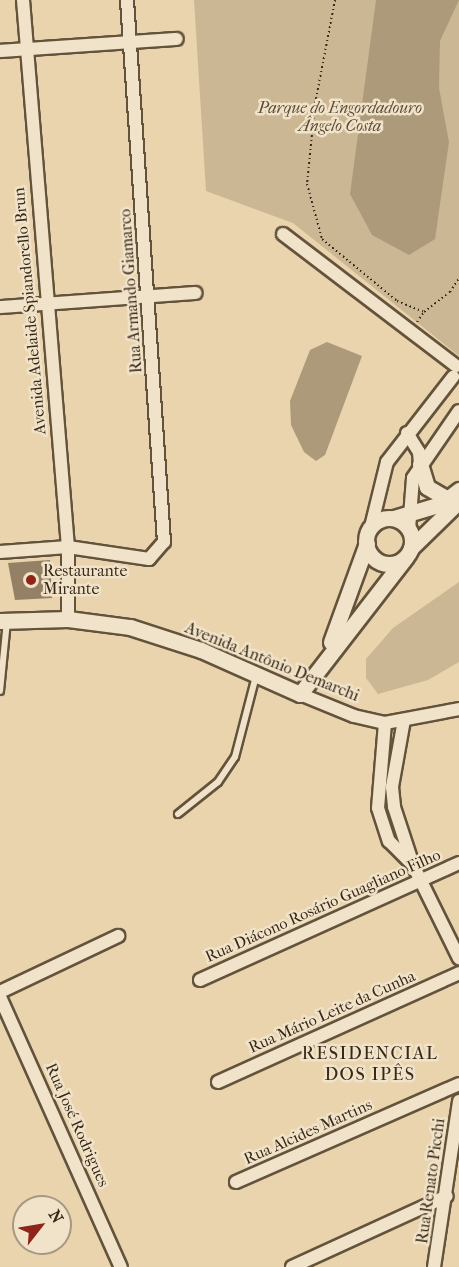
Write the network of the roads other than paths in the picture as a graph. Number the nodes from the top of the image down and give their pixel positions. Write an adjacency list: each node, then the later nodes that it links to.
1 (22, 0): 5 (street, Avenida Adelaide Spiandorello Brun)
2 (127, 0): 4 (street, Rua Armando Giamarco)
3 (177, 39): 4 (street)
4 (130, 42): 5 (street); 9 (street, Rua Armando Giamarco)
5 (26, 50): 6 (street); 10 (street, Avenida Adelaide Spiandorello Brun)
6 (0, 51)
7 (283, 234): 12 (street)
8 (195, 293): 9 (street)
9 (148, 296): 10 (street); 22 (street, Rua Armando Giamarco)
10 (45, 303): 11 (street); 22 (street, Avenida Adelaide Spiandorello Brun)
11 (0, 307)
12 (457, 373): 14 (street)
13 (459, 411): 15 (street)
14 (407, 433): 15 (street); 19 (street)
15 (420, 464): 16 (street); 17 (street)
16 (455, 497): 17 (street); 24 (street)
17 (410, 513): 18 (street); 20 (street)
18 (394, 518): 19 (street); 20 (street)
19 (371, 527): 21 (street)
20 (409, 529): 24 (street)
21 (367, 543): 24 (street); 27 (street)
22 (68, 547): 23 (street); 25 (street, Avenida Adelaide Spiandorello Brun)
23 (0, 552)
24 (408, 553): 27 (street)
25 (68, 619): 26 (street, Avenida Antônio Demarchi); 28 (street, Avenida Antônio Demarchi)
26 (3, 621): 29 (lane)
27 (327, 653): 30 (street)
28 (256, 676): 30 (street, Avenida Antônio Demarchi); 34 (lane)
29 (0, 691)
30 (300, 694): 33 (street, Avenida Antônio Demarchi)
31 (459, 709): 32 (street, Avenida Antônio Demarchi)
32 (404, 720): 33 (street, Avenida Antônio Demarchi); 36 (street)
33 (385, 723): 36 (street)
34 (178, 814)
35 (459, 863): 37 (street, Rua Diácono Rosário Guagliano Filho)
36 (413, 865): 37 (street)
37 (421, 879): 39 (street); 41 (street, Rua Diácono Rosário Guagliano Filho)
38 (118, 936): 42 (street)
39 (459, 958)
40 (459, 973): 43 (street, Rua Mário Leite da Cunha)
41 (200, 980)
42 (0, 995): 48 (street, Rua José Rodrigues)
43 (218, 1082)
44 (459, 1083): 46 (street, Rua Alcides Martins)
45 (459, 1101): 47 (street, Rua Renato Picchi)
46 (236, 1182)
47 (447, 1196): 49 (street); 50 (street, Rua Renato Picchi)
48 (120, 1267)
49 (292, 1267)
50 (434, 1267)

